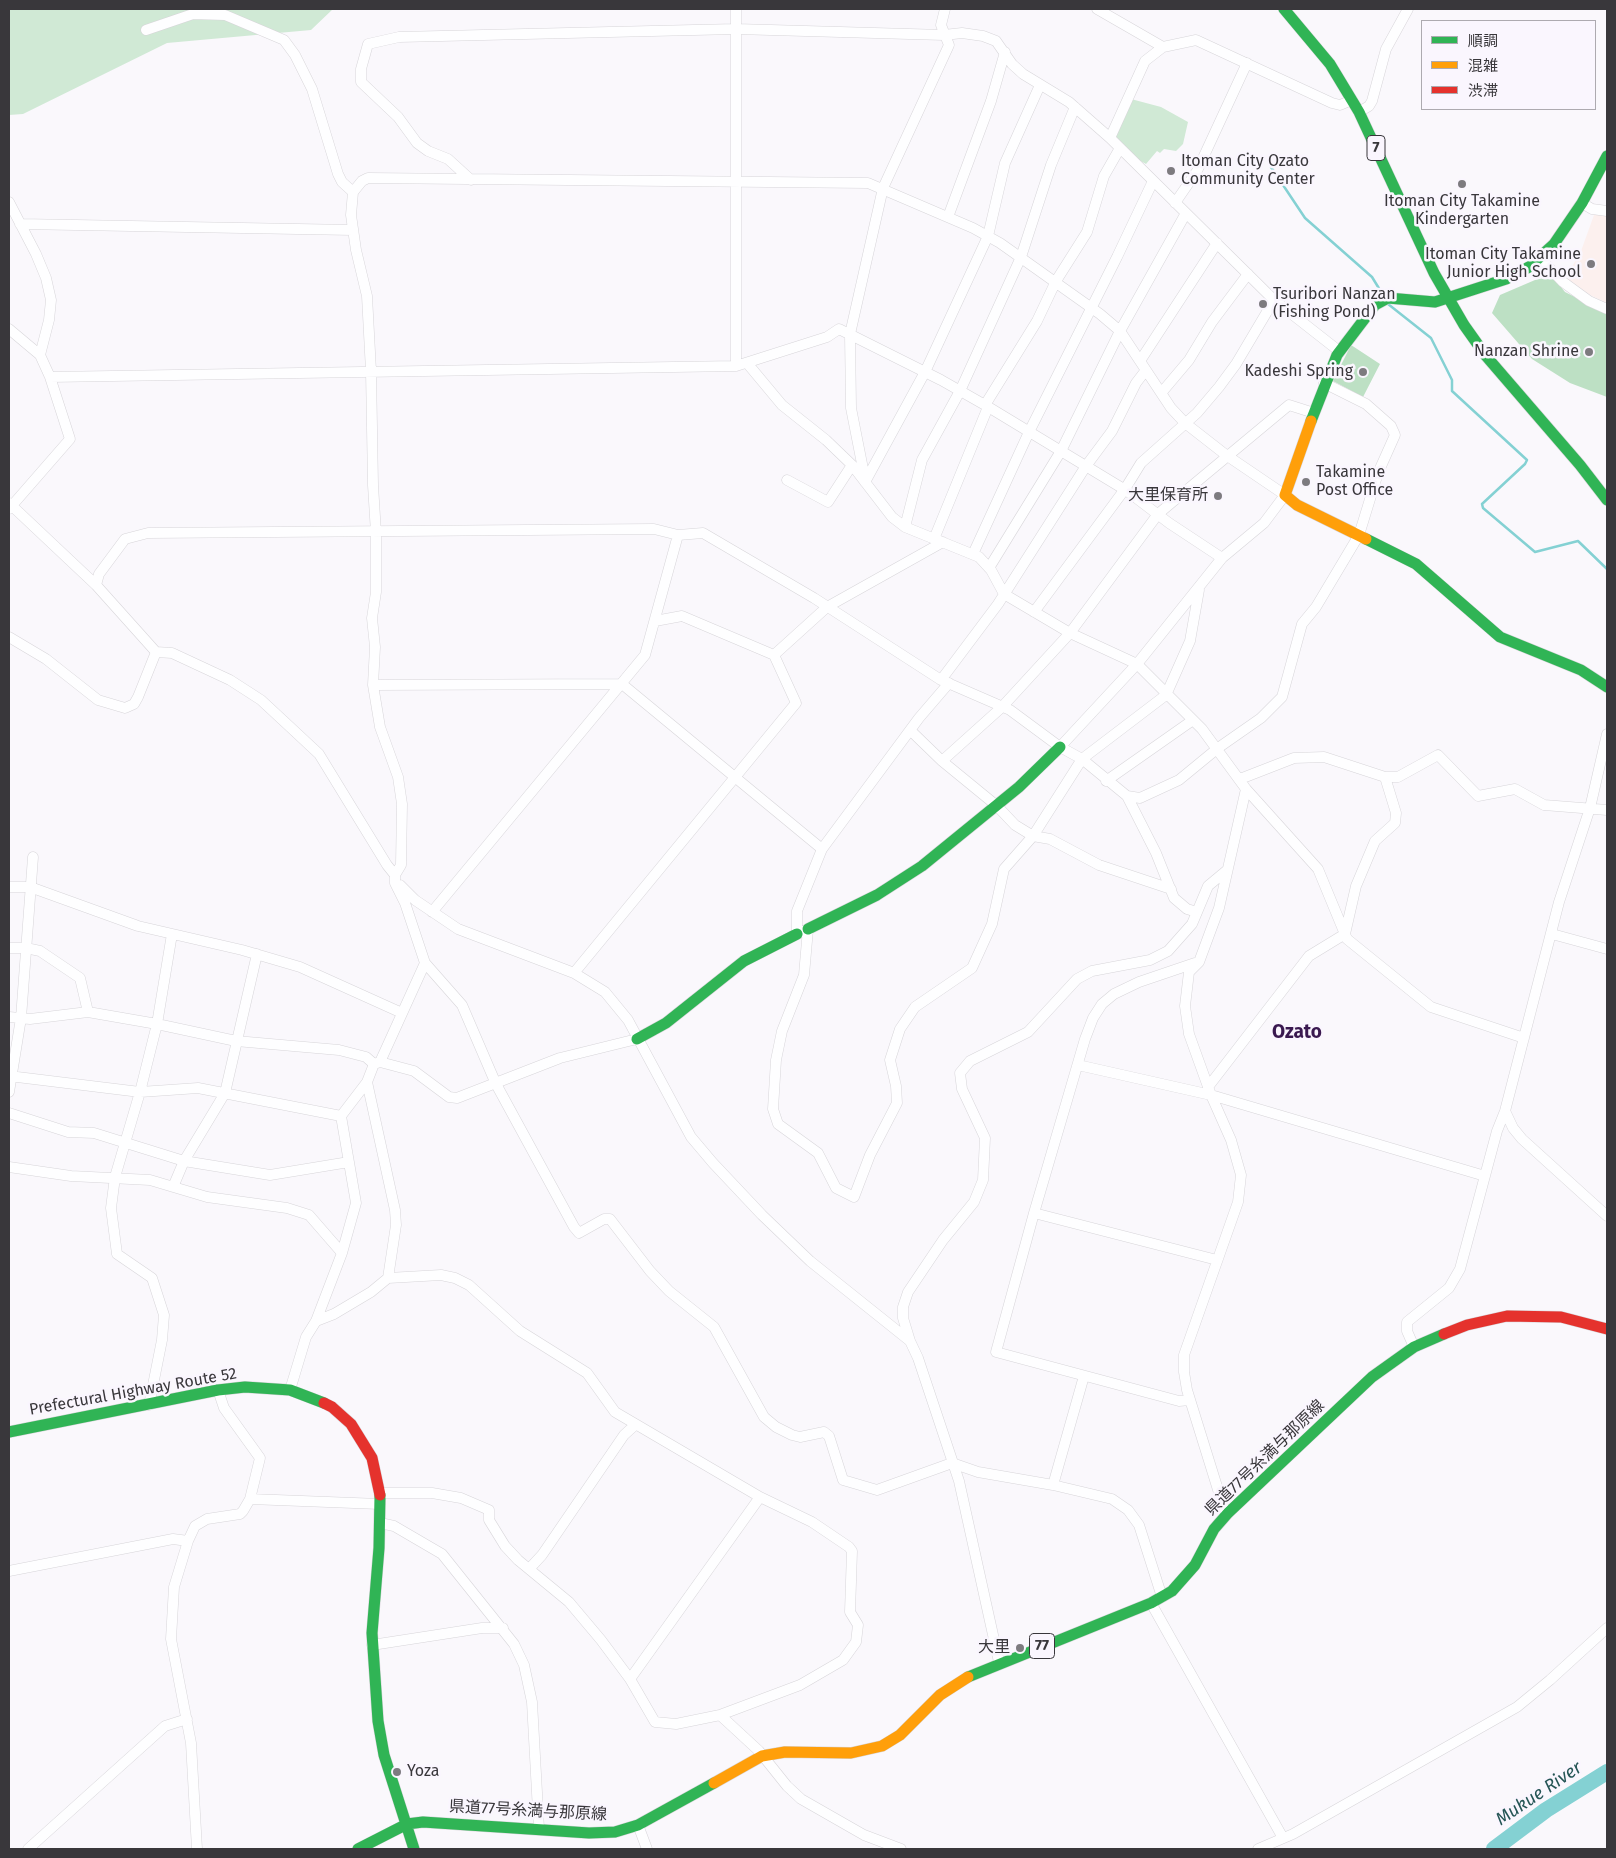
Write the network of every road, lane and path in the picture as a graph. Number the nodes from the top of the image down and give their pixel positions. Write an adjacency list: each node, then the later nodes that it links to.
1 (736, 9): 6 (street)
2 (945, 9): 8 (street)
3 (1097, 9): 9 (street)
4 (1284, 9): 13 (main road, 7)
5 (1408, 9): 15 (street)
6 (736, 29): 8 (street); 19 (street); 21 (street)
7 (146, 30): 23 (street)
8 (944, 35): 10 (street); 22 (street)
9 (1163, 47): 11 (street); 16 (street)
10 (1005, 52): 12 (street); 29 (street)
11 (1247, 64): 13 (street); 25 (street)
12 (1040, 85): 14 (street); 32 (street)
13 (1352, 100): 15 (main road, 7)
14 (1075, 108): 16 (street); 34 (street)
15 (1359, 112): 38 (main road, 7)
16 (1110, 138): 17 (street)
17 (1120, 148): 20 (street); 37 (street)
18 (1607, 156): 26 (main road)
19 (472, 180): 21 (street); 23 (street)
20 (1153, 181): 25 (street); 40 (street)
21 (736, 182): 22 (street); 48 (street)
22 (883, 188): 29 (street); 44 (street)
23 (353, 192): 31 (street)
24 (9, 202): 30 (street)
25 (1175, 202): 28 (street)
26 (1582, 203): 27 (street); 35 (main road)
27 (1607, 211)
28 (1186, 214): 33 (street); 43 (street)
29 (948, 217): 32 (street)
30 (20, 224): 31 (street); 46 (street)
31 (353, 230): 50 (street)
32 (988, 236): 34 (street); 51 (street)
33 (1217, 243): 36 (street); 49 (street)
34 (1021, 257): 37 (street); 54 (street)
35 (1540, 258): 38 (main road); 41 (street)
36 (1248, 274): 39 (street); 55 (street)
37 (1056, 280): 40 (street); 56 (street)
38 (1448, 298): 45 (main road); 68 (main road, 7)
39 (1274, 300): 45 (street); 58 (street)
40 (1092, 307): 43 (street); 59 (street)
41 (1607, 309)
42 (9, 329): 46 (street)
43 (1120, 331): 49 (street); 60 (street)
44 (850, 334): 47 (street); 51 (street); 65 (street)
45 (1339, 351): 53 (main road)
46 (40, 355): 52 (street)
47 (747, 363): 48 (street); 62 (street)
48 (736, 366): 50 (street)
49 (1143, 366): 55 (street); 63 (street)
50 (371, 371): 52 (street); 72 (street)
51 (925, 372): 54 (street); 65 (street)
52 (50, 376): 69 (street)
53 (1324, 383): 57 (main road); 74 (street)
54 (960, 391): 56 (street); 71 (street)
55 (1162, 392): 58 (street)
56 (986, 406): 59 (street); 75 (street)
57 (1314, 413): 61 (street); 67 (main road)
58 (1185, 423): 61 (street); 66 (street)
59 (1029, 432): 60 (street); 76 (street)
60 (1060, 451): 63 (street); 78 (street)
61 (1226, 456): 67 (street); 70 (street)
62 (852, 465): 64 (street); 65 (street)
63 (1086, 466): 66 (street); 81 (street)
64 (787, 480)
65 (865, 482): 71 (street)
66 (1125, 489): 70 (street); 83 (street)
67 (1284, 495): 74 (main road); 77 (street)
68 (1607, 500)
69 (10, 506): 79 (street)
70 (1158, 514): 77 (street); 85 (street)
71 (905, 527): 75 (street)
72 (376, 533): 73 (street); 79 (street); 92 (street)
73 (678, 535): 82 (street); 84 (street)
74 (1359, 535): 93 (main road); 100 (street)
75 (939, 541): 76 (street); 82 (street)
76 (973, 554): 78 (street)
77 (1222, 558): 80 (street)
78 (989, 568): 81 (street)
79 (96, 584): 87 (street)
80 (1200, 586): 89 (street); 94 (street)
81 (1004, 594): 83 (street); 90 (street)
82 (827, 606): 88 (street); 90 (street)
83 (1034, 612): 85 (street)
84 (655, 621): 88 (street); 91 (street)
85 (1070, 633): 89 (street); 95 (street)
86 (9, 637): 87 (street)
87 (156, 652): 116 (street)
88 (774, 655): 103 (street)
89 (1137, 664): 94 (street); 99 (street)
90 (945, 682): 95 (street); 97 (street)
91 (622, 684): 92 (street); 103 (street); 120 (street)
92 (373, 685): 116 (street)
93 (1607, 687)
94 (1166, 695): 96 (street); 101 (street)
95 (1002, 707): 99 (street); 102 (street)
96 (1193, 720): 100 (street); 106 (street)
97 (910, 730): 102 (street); 113 (street)
98 (1607, 734): 110 (street)
99 (1060, 747): 101 (street); 109 (main road)
100 (1218, 748): 105 (street); 108 (street)
101 (1082, 759): 106 (street); 112 (street)
102 (942, 761): 109 (street)
103 (734, 776): 113 (street); 133 (street)
104 (1384, 777): 105 (street); 110 (street); 125 (street)
105 (1240, 779): 107 (street)
106 (1106, 781): 108 (street)
107 (1246, 789): 115 (street); 125 (street)
108 (1127, 796): 119 (street)
109 (997, 806): 112 (street); 122 (main road)
110 (1590, 808): 111 (street); 126 (street)
111 (1607, 810)
112 (1033, 836): 119 (street); 122 (street)
113 (822, 848): 124 (street)
114 (34, 857): 118 (street)
115 (1226, 871): 121 (street); 131 (street)
116 (395, 879): 120 (street); 132 (street)
117 (9, 887): 118 (street)
118 (30, 887): 123 (street); 128 (street)
119 (1171, 889): 121 (street)
120 (432, 912): 133 (street)
121 (1197, 912): 168 (street)
122 (808, 928): 124 (street)
123 (172, 934): 130 (street); 138 (street)
124 (797, 934): 140 (main road)
125 (1345, 934): 139 (street); 147 (street)
126 (1552, 934): 129 (street); 139 (street)
127 (9, 948): 128 (street)
128 (26, 948): 134 (street); 137 (street)
129 (1607, 949)
130 (257, 954): 135 (street); 141 (street)
131 (1198, 962): 143 (street); 147 (street)
132 (425, 963): 135 (street); 146 (street)
133 (574, 973): 140 (street)
134 (88, 1012): 137 (street); 138 (street)
135 (402, 1013): 142 (street)
136 (9, 1017): 137 (street)
137 (21, 1018): 144 (street)
138 (157, 1024): 141 (street); 149 (street)
139 (1524, 1038): 151 (street)
140 (637, 1039): 146 (street); 168 (street)
141 (236, 1040): 142 (street); 150 (street)
142 (377, 1063): 145 (street); 146 (street)
143 (1078, 1065): 147 (street); 161 (street)
144 (10, 1076): 148 (street); 149 (street)
145 (367, 1082): 153 (street); 165 (street)
146 (496, 1084): 177 (street)
147 (1210, 1091): 158 (street); 164 (street)
148 (9, 1092)
149 (140, 1092): 150 (street); 154 (street)
150 (225, 1093): 153 (street); 155 (street)
151 (1505, 1111): 158 (street); 162 (street)
152 (9, 1113): 154 (street)
153 (341, 1116): 156 (street)
154 (125, 1143): 155 (street); 159 (street)
155 (184, 1161): 156 (street); 160 (street)
156 (349, 1162): 163 (street)
157 (9, 1167): 159 (street)
158 (1485, 1176): 169 (street)
159 (115, 1177): 160 (street); 174 (street)
160 (173, 1187): 163 (street)
161 (1034, 1213): 164 (street); 170 (street)
162 (1607, 1216)
163 (342, 1253): 166 (street)
164 (1217, 1260): 173 (street)
165 (388, 1278): 166 (street); 175 (street)
166 (316, 1321): 172 (street)
167 (1607, 1329): 169 (main road, 県道77号糸満与那原線 / 77)
168 (910, 1341): 177 (street)
169 (1414, 1347): 182 (main road, 県道77号糸満与那原線 / 77)
170 (1084, 1376): 173 (street); 178 (street)
171 (218, 1390): 172 (main road, Prefectural Highway Route 52); 174 (main road, Prefectural Highway Route 52); 181 (street)
172 (290, 1390): 179 (main road, Prefectural Highway Route 52)
173 (1190, 1400): 182 (street)
174 (149, 1405): 176 (main road, Prefectural Highway Route 52)
175 (635, 1425): 180 (street); 185 (street)
176 (9, 1432)
177 (952, 1463): 178 (street); 192 (street)
178 (1053, 1485): 187 (street)
179 (380, 1498): 181 (street); 183 (main road, Prefectural Highway Route 52); 185 (street)
180 (760, 1498): 193 (street); 194 (street)
181 (250, 1499): 184 (street)
182 (1228, 1513): 187 (main road, 県道77号糸満与那原線 / 77)
183 (380, 1523): 189 (street); 191 (main road, Prefectural Highway Route 52)
184 (188, 1541): 186 (street); 195 (street)
185 (530, 1568): 193 (street)
186 (9, 1571)
187 (1162, 1597): 188 (main road, 県道77号糸満与那原線 / 77)
188 (1151, 1603): 192 (main road, 県道77号糸満与那原線 / 77); 200 (street)
189 (502, 1628): 191 (street); 199 (street)
190 (1607, 1628): 200 (street)
191 (372, 1645): 197 (main road, Prefectural Highway Route 52)
192 (999, 1662): 196 (main road, 県道77号糸満与那原線 / 77)
193 (630, 1679): 194 (street)
194 (720, 1715): 196 (street)
195 (187, 1719): 201 (street); 202 (street)
196 (762, 1756): 198 (main road, 県道77号糸満与那原線 / 77); 206 (street)
197 (407, 1824): 199 (main road, 県道77号糸満与那原線 / 77); 203 (main road, 県道77号糸満与那原線 / 77); 204 (main road, Prefectural Highway Route 52)
198 (638, 1825): 199 (main road, 県道77号糸満与那原線 / 77); 205 (street)
199 (539, 1829)
200 (1283, 1838): 207 (street)
201 (28, 1849)
202 (197, 1849)
203 (358, 1849)
204 (414, 1849)
205 (647, 1849)
206 (902, 1849)
207 (1258, 1849)

